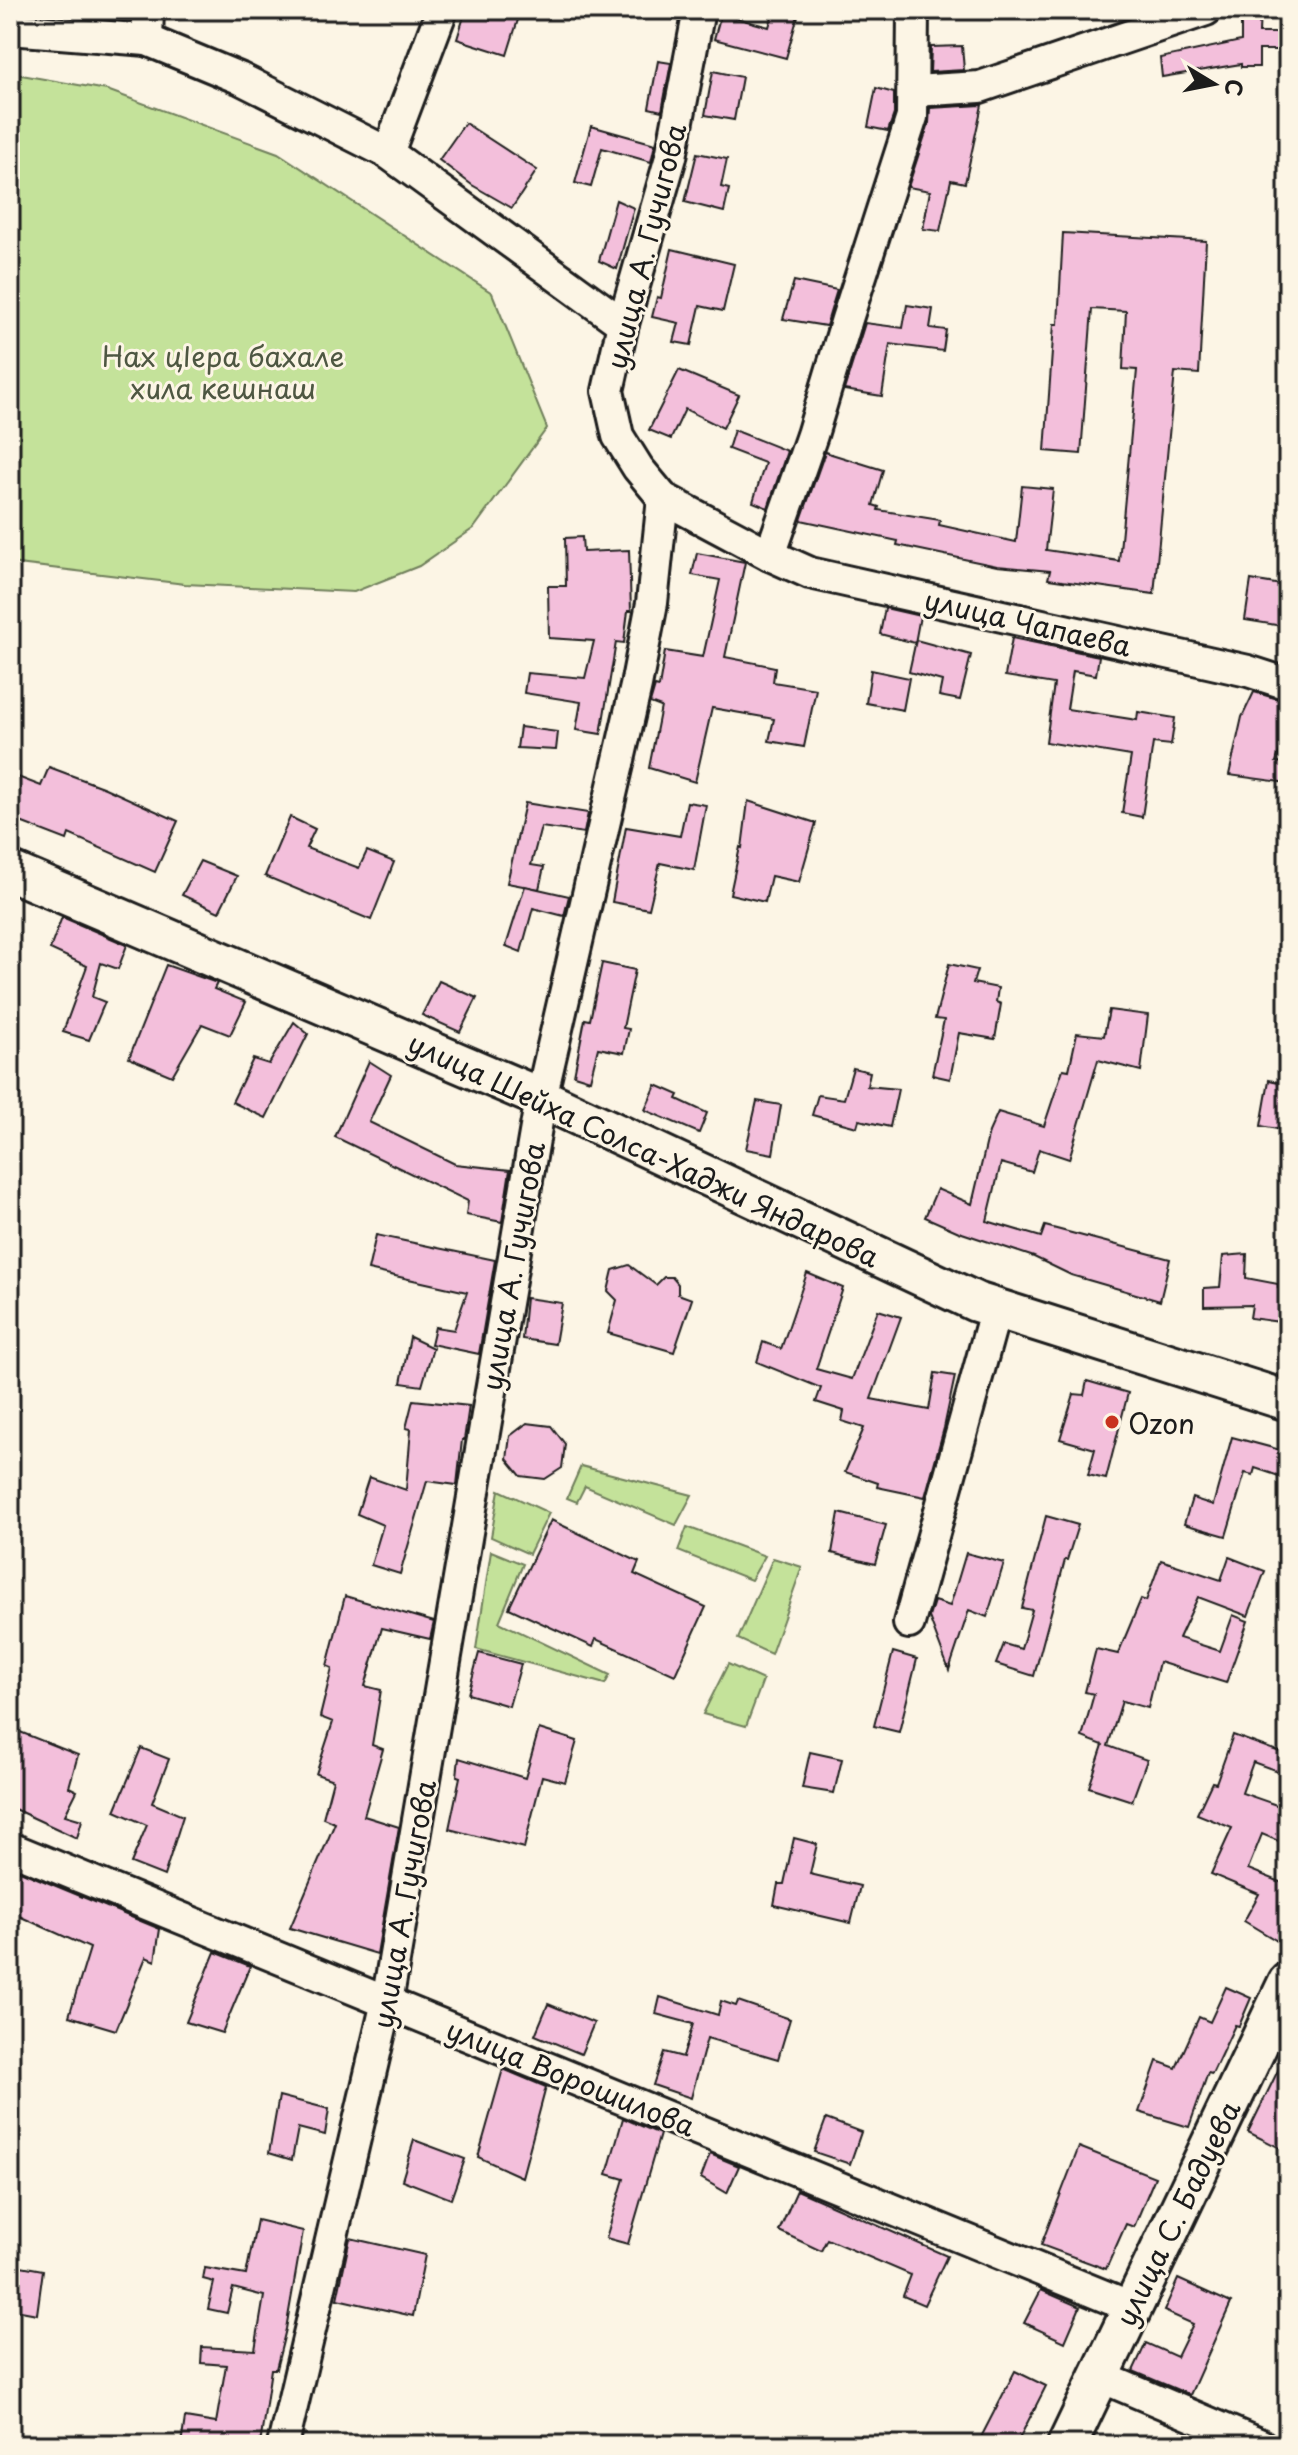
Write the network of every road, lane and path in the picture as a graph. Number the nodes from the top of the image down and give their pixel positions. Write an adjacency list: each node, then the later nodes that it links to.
1 (148, 10): 7 (street)
2 (442, 10): 9 (street)
3 (699, 10): 10 (street, улица А. Гучигова)
4 (913, 10): 8 (street)
5 (1206, 10): 8 (street)
6 (10, 29): 7 (street)
7 (147, 40): 9 (street)
8 (914, 91): 12 (street)
9 (388, 153): 10 (street)
10 (623, 324): 11 (street, улица А. Гучигова)
11 (663, 498): 12 (street, улица Чапаева); 15 (street, улица А. Гучигова)
12 (770, 555): 13 (street, улица Чапаева)
13 (1288, 684)
14 (10, 871): 15 (main road, улица Шейха Солса-Хаджи Яндарова)
15 (541, 1098): 16 (main road, улица Шейха Солса-Хаджи Яндарова); 21 (street, улица А. Гучигова)
16 (996, 1308): 17 (main road, улица Шейха Солса-Хаджи Яндарова); 18 (street)
17 (1288, 1401)
18 (909, 1623)
19 (10, 1848): 21 (street, улица Ворошилова)
20 (1288, 1982): 22 (main road, улица С. Бадуева)
21 (387, 2002): 22 (street, улица Ворошилова); 24 (street, улица А. Гучигова)
22 (1131, 2307): 23 (main road, улица С. Бадуева)
23 (1099, 2376): 25 (main road, улица С. Бадуева); 26 (street)
24 (283, 2445)
25 (1067, 2445)
26 (1261, 2445)

